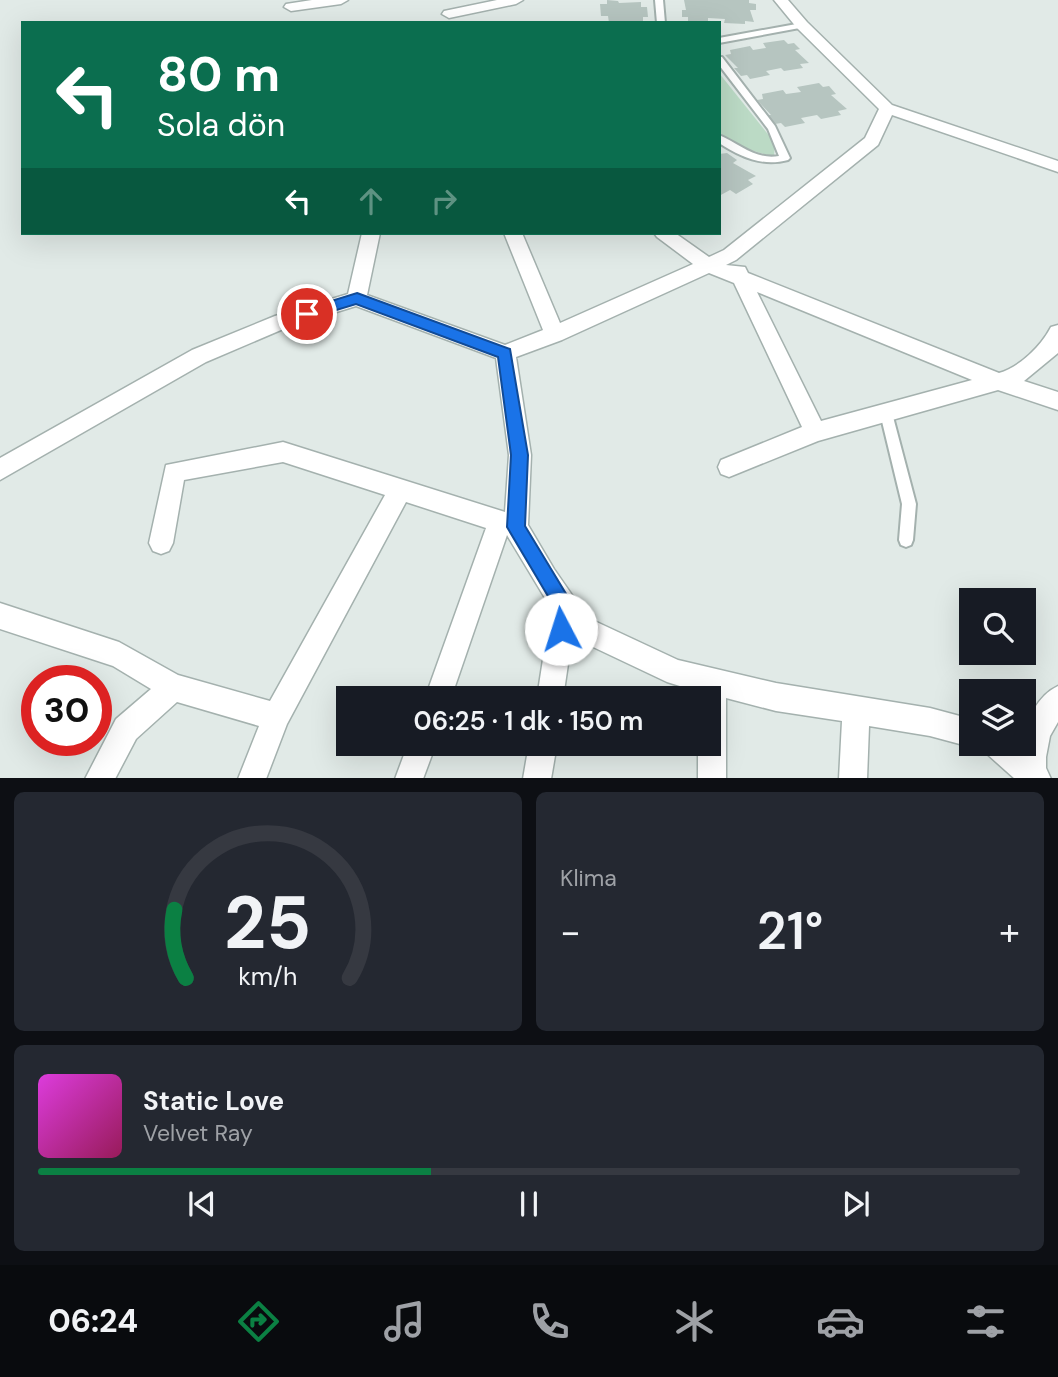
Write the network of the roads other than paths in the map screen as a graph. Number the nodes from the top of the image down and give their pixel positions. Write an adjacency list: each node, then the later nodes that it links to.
1 (341, 0): 6 (street)
2 (440, 0): 7 (street)
3 (516, 0): 7 (street)
4 (659, 0): 9 (lane)
5 (781, 0): 10 (street)
6 (290, 3): 8 (street)
7 (452, 18)
8 (296, 21)
9 (661, 21)
10 (802, 25): 11 (lane); 13 (street)
11 (721, 41)
12 (721, 63): 14 (lane)
13 (887, 108): 15 (street); 19 (street)
14 (721, 139)
15 (1058, 167)
16 (371, 235): 22 (street)
17 (514, 235): 24 (street)
18 (666, 235): 20 (street)
19 (730, 255): 20 (street); 21 (street)
20 (706, 264): 21 (street); 24 (street)
21 (740, 277): 26 (street); 29 (street)
22 (357, 299): 25 (street); 31 (street)
23 (1058, 333): 26 (street)
24 (555, 334): 25 (street)
25 (505, 353): 33 (street)
26 (999, 382): 27 (street); 28 (street)
27 (1058, 401)
28 (886, 413): 29 (street); 34 (lane)
29 (815, 432): 30 (street)
30 (729, 467)
31 (0, 470)
32 (401, 488): 33 (street); 35 (street); 44 (street)
33 (508, 524): 36 (street); 39 (street)
34 (906, 540)
35 (161, 543)
36 (564, 607): 38 (street); 40 (street)
37 (0, 616): 41 (street)
38 (713, 681): 43 (street); 54 (street)
39 (443, 686)
40 (552, 686)
41 (173, 687): 44 (street); 50 (street)
42 (1058, 700): 49 (street)
43 (856, 710): 45 (street); 55 (street)
44 (276, 717): 51 (street)
45 (959, 730)
46 (418, 756): 52 (street)
47 (541, 756): 53 (street)
48 (1012, 756): 49 (street)
49 (1034, 776)
50 (100, 778)
51 (252, 778)
52 (409, 778)
53 (537, 778)
54 (712, 778)
55 (853, 778)

